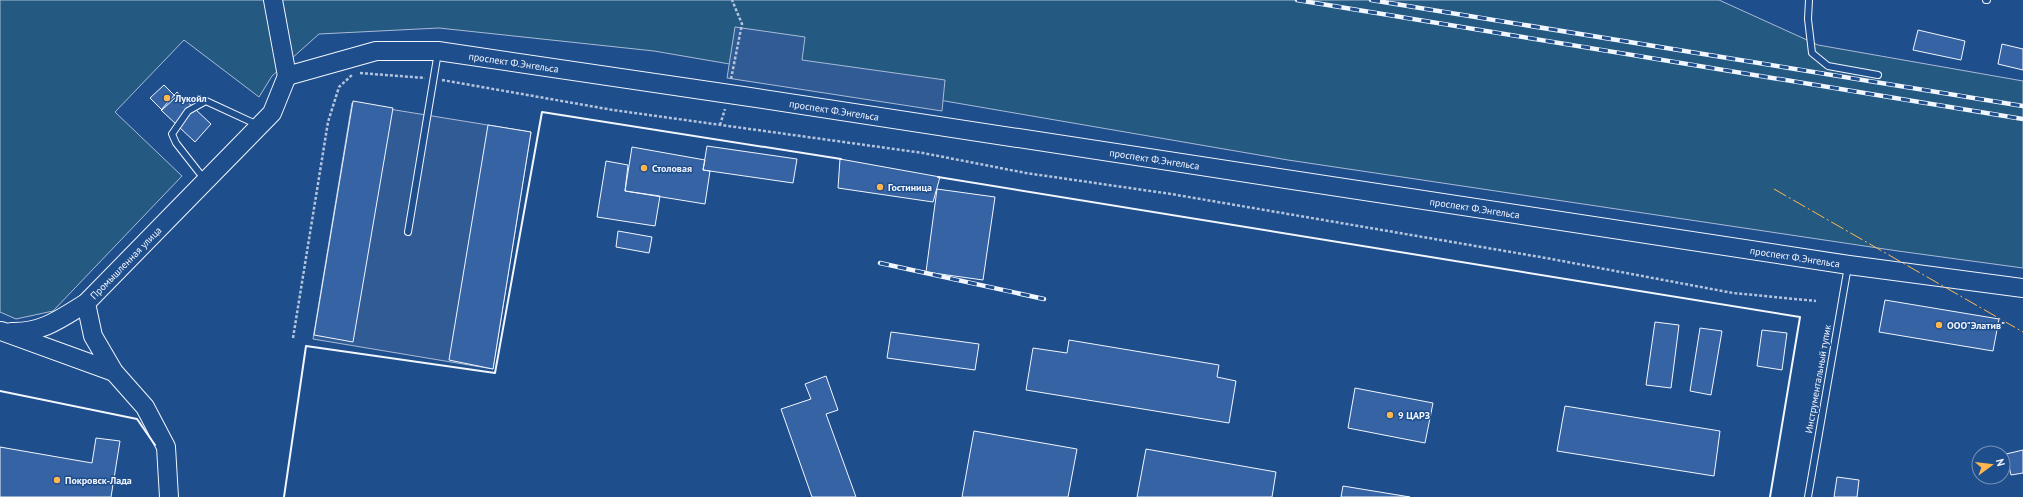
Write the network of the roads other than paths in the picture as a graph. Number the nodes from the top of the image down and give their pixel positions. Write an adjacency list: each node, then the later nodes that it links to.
1 (273, 0): 5 (street)
2 (1810, 0): 4 (lane)
3 (438, 51): 5 (street, проспект Ф.Энгельса); 8 (lane); 9 (street, проспект Ф.Энгельса)
4 (1878, 75)
5 (287, 76): 6 (street, Промышленная улица)
6 (260, 126): 7 (street, Промышленная улица); 7 (lane)
7 (206, 180): 11 (street, Промышленная улица)
8 (408, 232)
9 (1849, 265): 10 (street, проспект Ф.Энгельса); 15 (lane, Инструментальный тупик)
10 (2023, 288)
11 (86, 303): 12 (street); 13 (street, Промышленная улица)
12 (0, 331): 13 (street)
13 (114, 372): 14 (street, Промышленная улица)
14 (169, 497)
15 (1808, 497)

